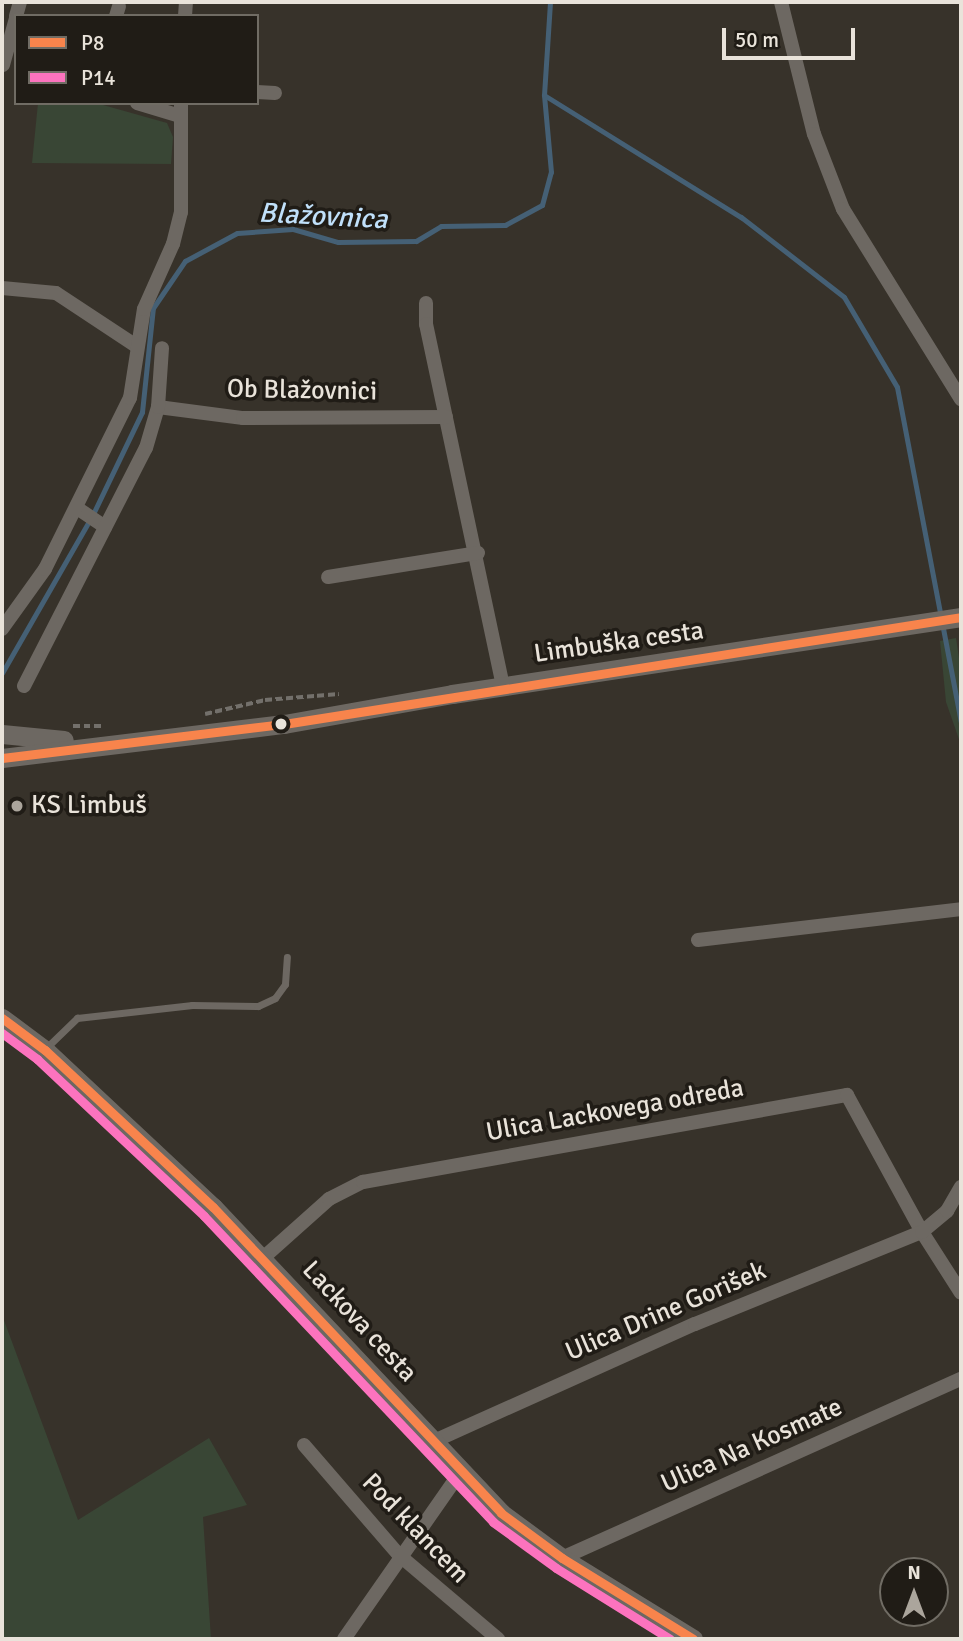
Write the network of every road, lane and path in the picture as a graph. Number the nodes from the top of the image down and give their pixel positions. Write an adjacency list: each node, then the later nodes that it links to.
1 (781, 2): 12 (street)
2 (14, 28): 3 (street)
3 (7, 66)
4 (259, 92): 5 (street)
5 (275, 93)
6 (151, 105): 7 (street)
7 (180, 109): 10 (street)
8 (2, 288): 10 (street)
9 (426, 303): 14 (street)
10 (135, 345): 15 (street)
11 (162, 348): 13 (street)
12 (961, 399)
13 (158, 407): 14 (street, Ob Blažovnici); 16 (street)
14 (446, 417): 17 (street)
15 (80, 510): 16 (street); 20 (street)
16 (103, 525): 21 (street)
17 (478, 553): 18 (street); 22 (street)
18 (328, 577)
19 (957, 618): 22 (main road, Limbuška cesta)
20 (2, 629)
21 (24, 686)
22 (503, 686): 27 (main road, Limbuška cesta)
23 (350, 693): 24 (path)
24 (197, 716)
25 (59, 726): 27 (path)
26 (2, 734): 27 (main road)
27 (117, 734): 28 (main road)
28 (2, 758)
29 (961, 909): 30 (street)
30 (698, 940)
31 (287, 957): 33 (lane)
32 (2, 1018): 33 (main road, Lackova cesta)
33 (45, 1050): 36 (main road, Lackova cesta)
34 (961, 1187): 35 (street, Ulica Drine Gorišek)
35 (922, 1233): 36 (street, Ulica Lackovega odreda); 37 (street); 39 (street, Ulica Drine Gorišek)
36 (263, 1258): 39 (main road, Lackova cesta)
37 (961, 1293)
38 (961, 1379): 43 (street, Ulica Na Kosmate)
39 (432, 1442): 41 (main road, Lackova cesta)
40 (304, 1445): 42 (street, Pod klancem)
41 (460, 1473): 42 (street); 43 (main road, Lackova cesta)
42 (399, 1555): 44 (street); 45 (street, Pod klancem)
43 (562, 1558): 46 (main road, Lackova cesta)
44 (344, 1639)
45 (498, 1639)
46 (693, 1639)

